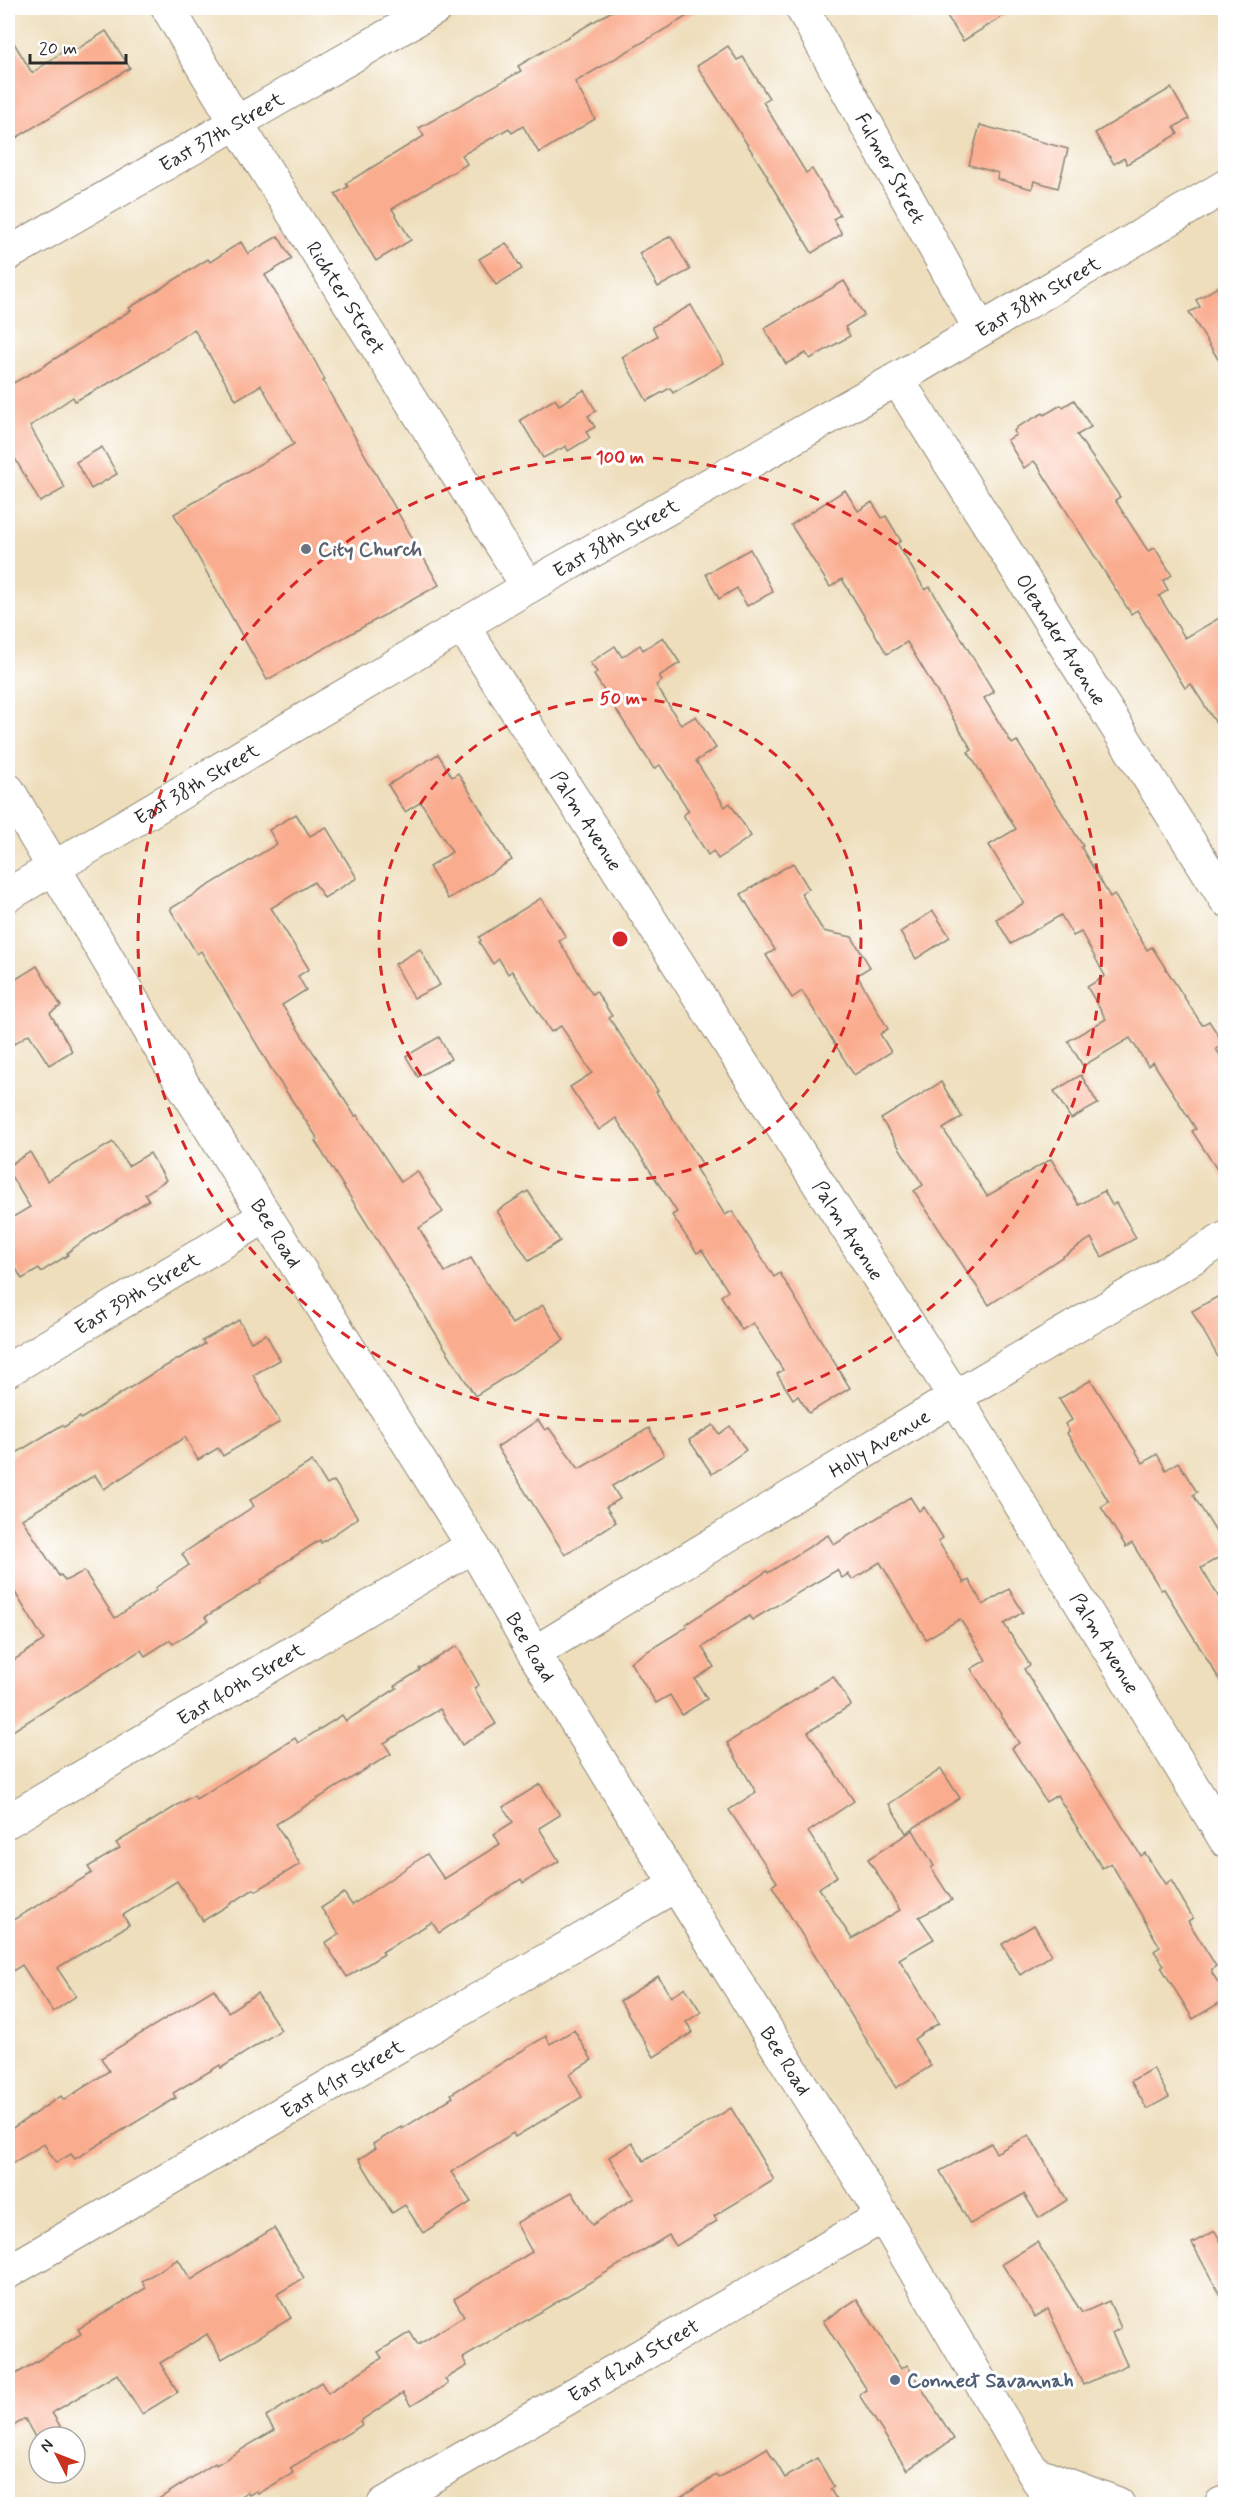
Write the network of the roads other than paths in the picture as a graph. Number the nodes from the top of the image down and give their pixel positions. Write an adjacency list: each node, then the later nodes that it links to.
1 (168, 8): 4 (street, Richter Street)
2 (436, 8): 4 (street, East 37th Street)
3 (802, 8): 7 (street, Fulmer Street)
4 (237, 124): 6 (street, East 37th Street); 9 (street, Richter Street)
5 (1226, 186): 7 (street, East 38th Street)
6 (8, 254)
7 (980, 329): 8 (street, East 38th Street)
8 (897, 379): 9 (street, East 38th Street); 14 (street, Oleander Avenue)
9 (528, 587): 10 (street, East 38th Street)
10 (462, 626): 12 (street, East 38th Street); 18 (street, Palm Avenue)
11 (8, 790): 12 (street, Bee Road)
12 (52, 869): 13 (street, East 38th Street); 15 (street, Bee Road)
13 (8, 895)
14 (1226, 900)
15 (266, 1216): 17 (street, East 39th Street); 19 (street, Bee Road)
16 (1226, 1238): 18 (street, Holly Avenue)
17 (8, 1370)
18 (955, 1396): 20 (street, Holly Avenue); 22 (street, Palm Avenue)
19 (473, 1546): 20 (street, Bee Road); 21 (street, East 40th Street)
20 (534, 1653): 23 (street, Bee Road)
21 (8, 1821)
22 (1226, 1841)
23 (676, 1885): 24 (street, Bee Road); 25 (street, East 41st Street)
24 (883, 2216): 26 (street, Bee Road); 28 (street, East 42nd Street)
25 (8, 2272)
26 (1033, 2472): 29 (street, Bee Road); 30 (street)
27 (1226, 2502): 31 (street)
28 (384, 2505)
29 (1053, 2505)
30 (1118, 2505)
31 (1221, 2505)

